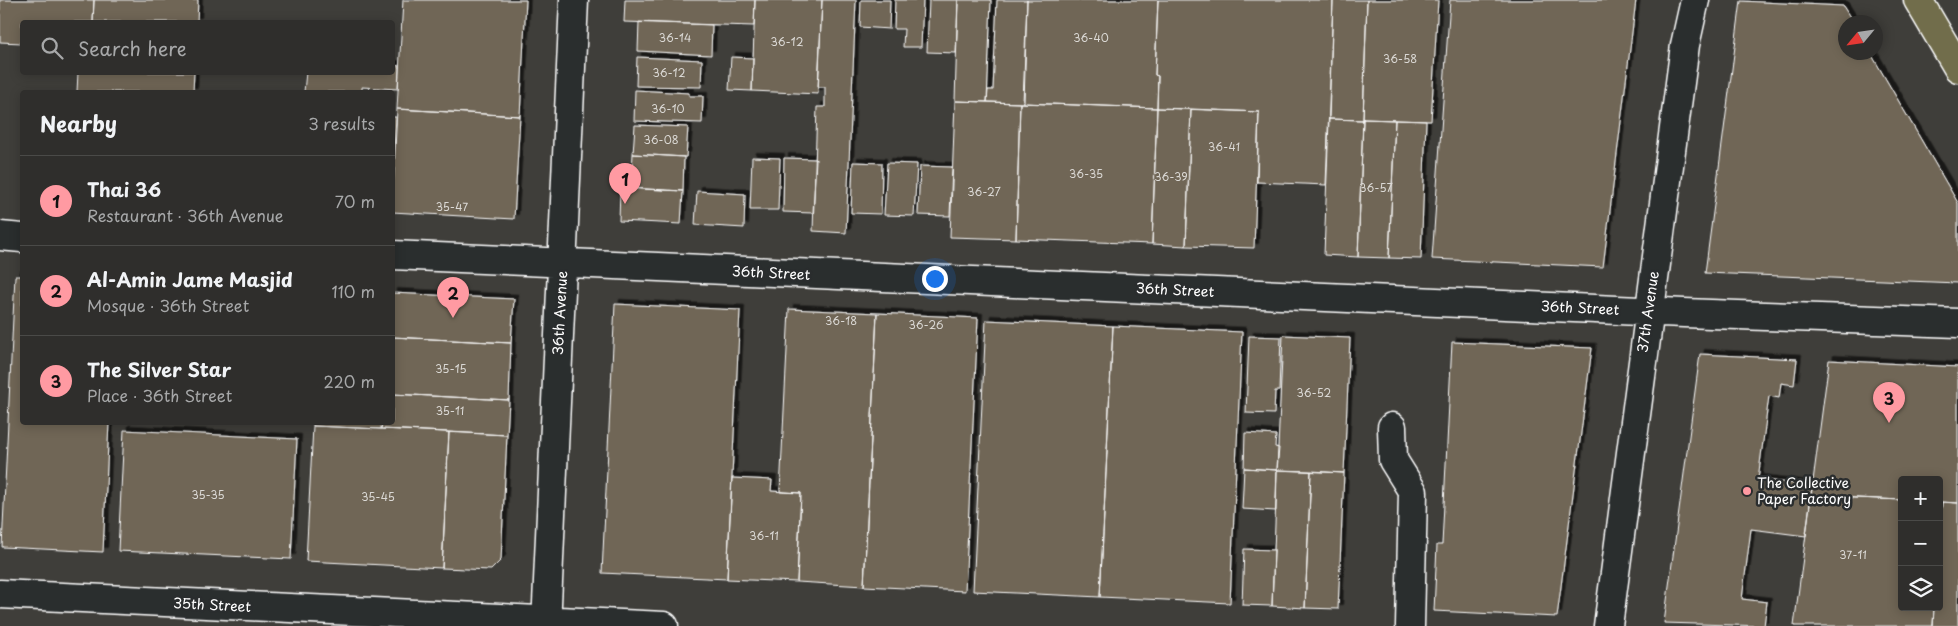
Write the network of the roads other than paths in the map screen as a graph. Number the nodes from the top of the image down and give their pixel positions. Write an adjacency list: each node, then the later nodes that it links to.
1 (574, 0): 8 (street, 36th Avenue)
2 (1695, 0): 9 (street, 37th Avenue)
3 (1918, 0): 4 (main road)
4 (1958, 68)
5 (0, 236): 6 (street)
6 (20, 238)
7 (395, 256): 8 (street, 36th Street)
8 (562, 264): 9 (street, 36th Street); 13 (street, 36th Avenue)
9 (1648, 312): 10 (street, 36th Street); 16 (street, 37th Avenue)
10 (1958, 323)
11 (1392, 428): 15 (street)
12 (0, 594): 13 (street, 35th Street)
13 (546, 623): 14 (street, 35th Street)
14 (664, 626)
15 (1410, 626)
16 (1608, 626)

